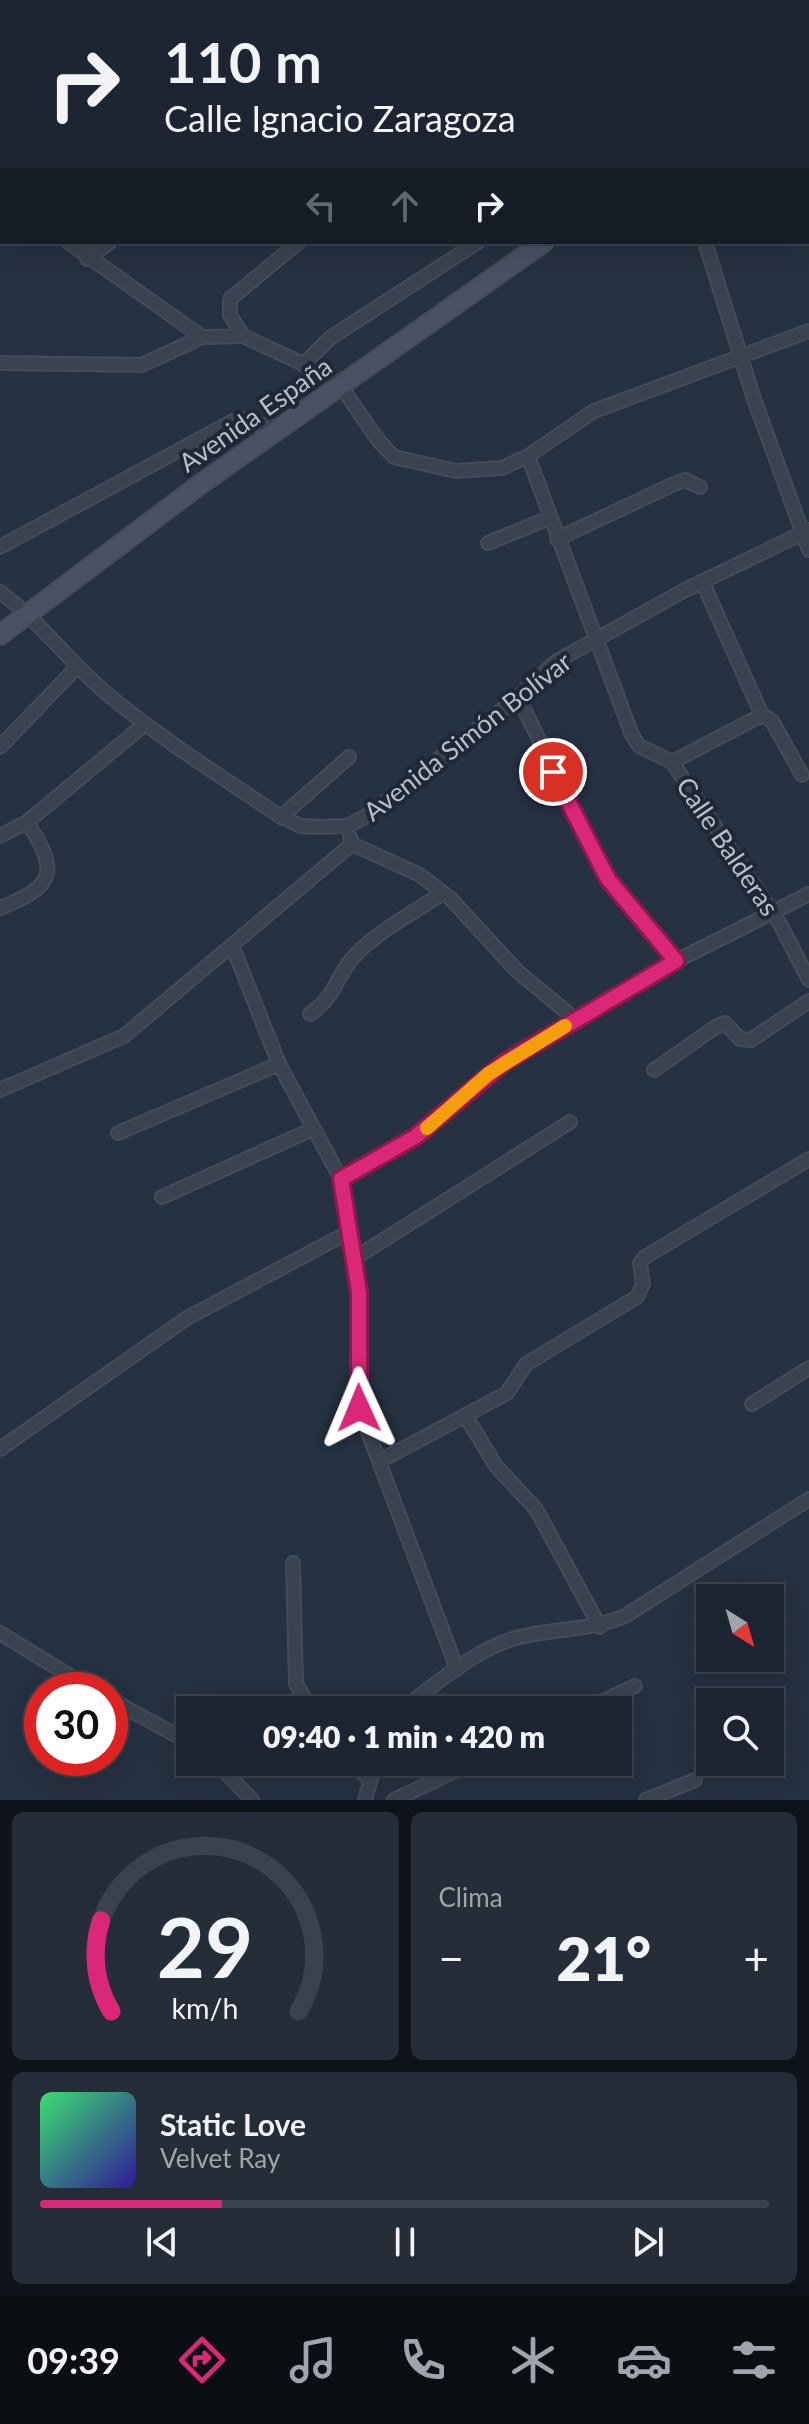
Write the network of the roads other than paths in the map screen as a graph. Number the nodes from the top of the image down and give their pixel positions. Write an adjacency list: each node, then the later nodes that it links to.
1 (70, 244): 7 (street)
2 (107, 244): 7 (street)
3 (297, 244): 9 (street)
4 (475, 244): 13 (street)
5 (541, 244): 14 (street, Avenida España)
6 (706, 244): 11 (street)
7 (87, 259): 10 (street)
8 (809, 331): 11 (street)
9 (243, 336): 10 (street); 13 (street)
10 (202, 337): 12 (street)
11 (743, 355): 16 (street); 19 (street)
12 (0, 363)
13 (303, 365): 14 (street)
14 (340, 385): 15 (street, Avenida España); 16 (street)
15 (279, 429): 22 (street); 26 (street, Avenida España)
16 (528, 456): 18 (street, Calle Balderas)
17 (700, 487): 20 (street)
18 (549, 518): 20 (street, Calle Balderas); 21 (street)
19 (805, 532): 23 (street); 24 (street, Avenida Simón Bolívar)
20 (557, 539): 28 (street, Calle Balderas)
21 (488, 543)
22 (0, 547)
23 (809, 550)
24 (702, 581): 28 (street, Avenida Simón Bolívar); 31 (street)
25 (0, 592): 26 (street, Avenida Simón Bolívar)
26 (28, 612): 27 (street, Avenida España); 29 (street, Avenida Simón Bolívar)
27 (0, 635)
28 (597, 638): 30 (street, Avenida Simón Bolívar); 35 (street, Calle Balderas)
29 (77, 667): 32 (street, Avenida Simón Bolívar); 33 (street)
30 (518, 697): 39 (street, Avenida Simón Bolívar); 47 (street)
31 (762, 715): 35 (street); 36 (street)
32 (145, 724): 37 (street, Avenida Simón Bolívar); 38 (street)
33 (0, 747)
34 (349, 757): 37 (street)
35 (672, 762): 45 (street, Calle Balderas)
36 (802, 775)
37 (281, 817): 39 (street, Avenida Simón Bolívar)
38 (27, 822): 40 (street); 44 (street)
39 (347, 826): 41 (street)
40 (0, 836)
41 (352, 844): 42 (street); 46 (street, Avenida Simón Bolívar)
42 (443, 893): 50 (street); 51 (street)
43 (809, 894): 45 (street)
44 (0, 908)
45 (771, 913): 47 (street); 48 (street, Calle Balderas)
46 (232, 945): 52 (street); 54 (street, Avenida Simón Bolívar)
47 (676, 961): 51 (street)
48 (809, 980)
49 (809, 1001): 53 (street)
50 (310, 1014)
51 (575, 1019): 59 (street)
52 (279, 1064): 56 (street); 57 (street)
53 (654, 1070)
54 (0, 1090)
55 (570, 1122): 62 (street)
56 (313, 1129): 59 (street); 60 (street)
57 (118, 1133)
58 (809, 1159): 65 (street)
59 (341, 1179): 61 (street)
60 (162, 1197)
61 (351, 1231): 62 (street); 66 (street)
62 (355, 1258): 67 (street)
63 (809, 1368): 64 (street)
64 (752, 1404)
65 (465, 1415): 67 (street); 70 (street)
66 (0, 1449)
67 (380, 1461): 72 (street)
68 (809, 1499): 70 (street)
69 (293, 1563): 75 (street)
70 (600, 1627): 72 (street)
71 (0, 1633): 73 (street)
72 (457, 1669): 76 (street)
73 (64, 1672)
74 (635, 1686): 77 (street)
75 (303, 1696)
76 (420, 1696)
77 (614, 1696)
78 (128, 1709): 79 (street)
79 (176, 1735)
80 (229, 1776): 86 (street)
81 (366, 1776): 84 (street)
82 (371, 1776): 84 (street)
83 (445, 1776): 88 (street)
84 (370, 1780): 87 (street)
85 (695, 1780): 89 (street)
86 (252, 1800)
87 (365, 1800)
88 (394, 1800)
89 (646, 1800)

